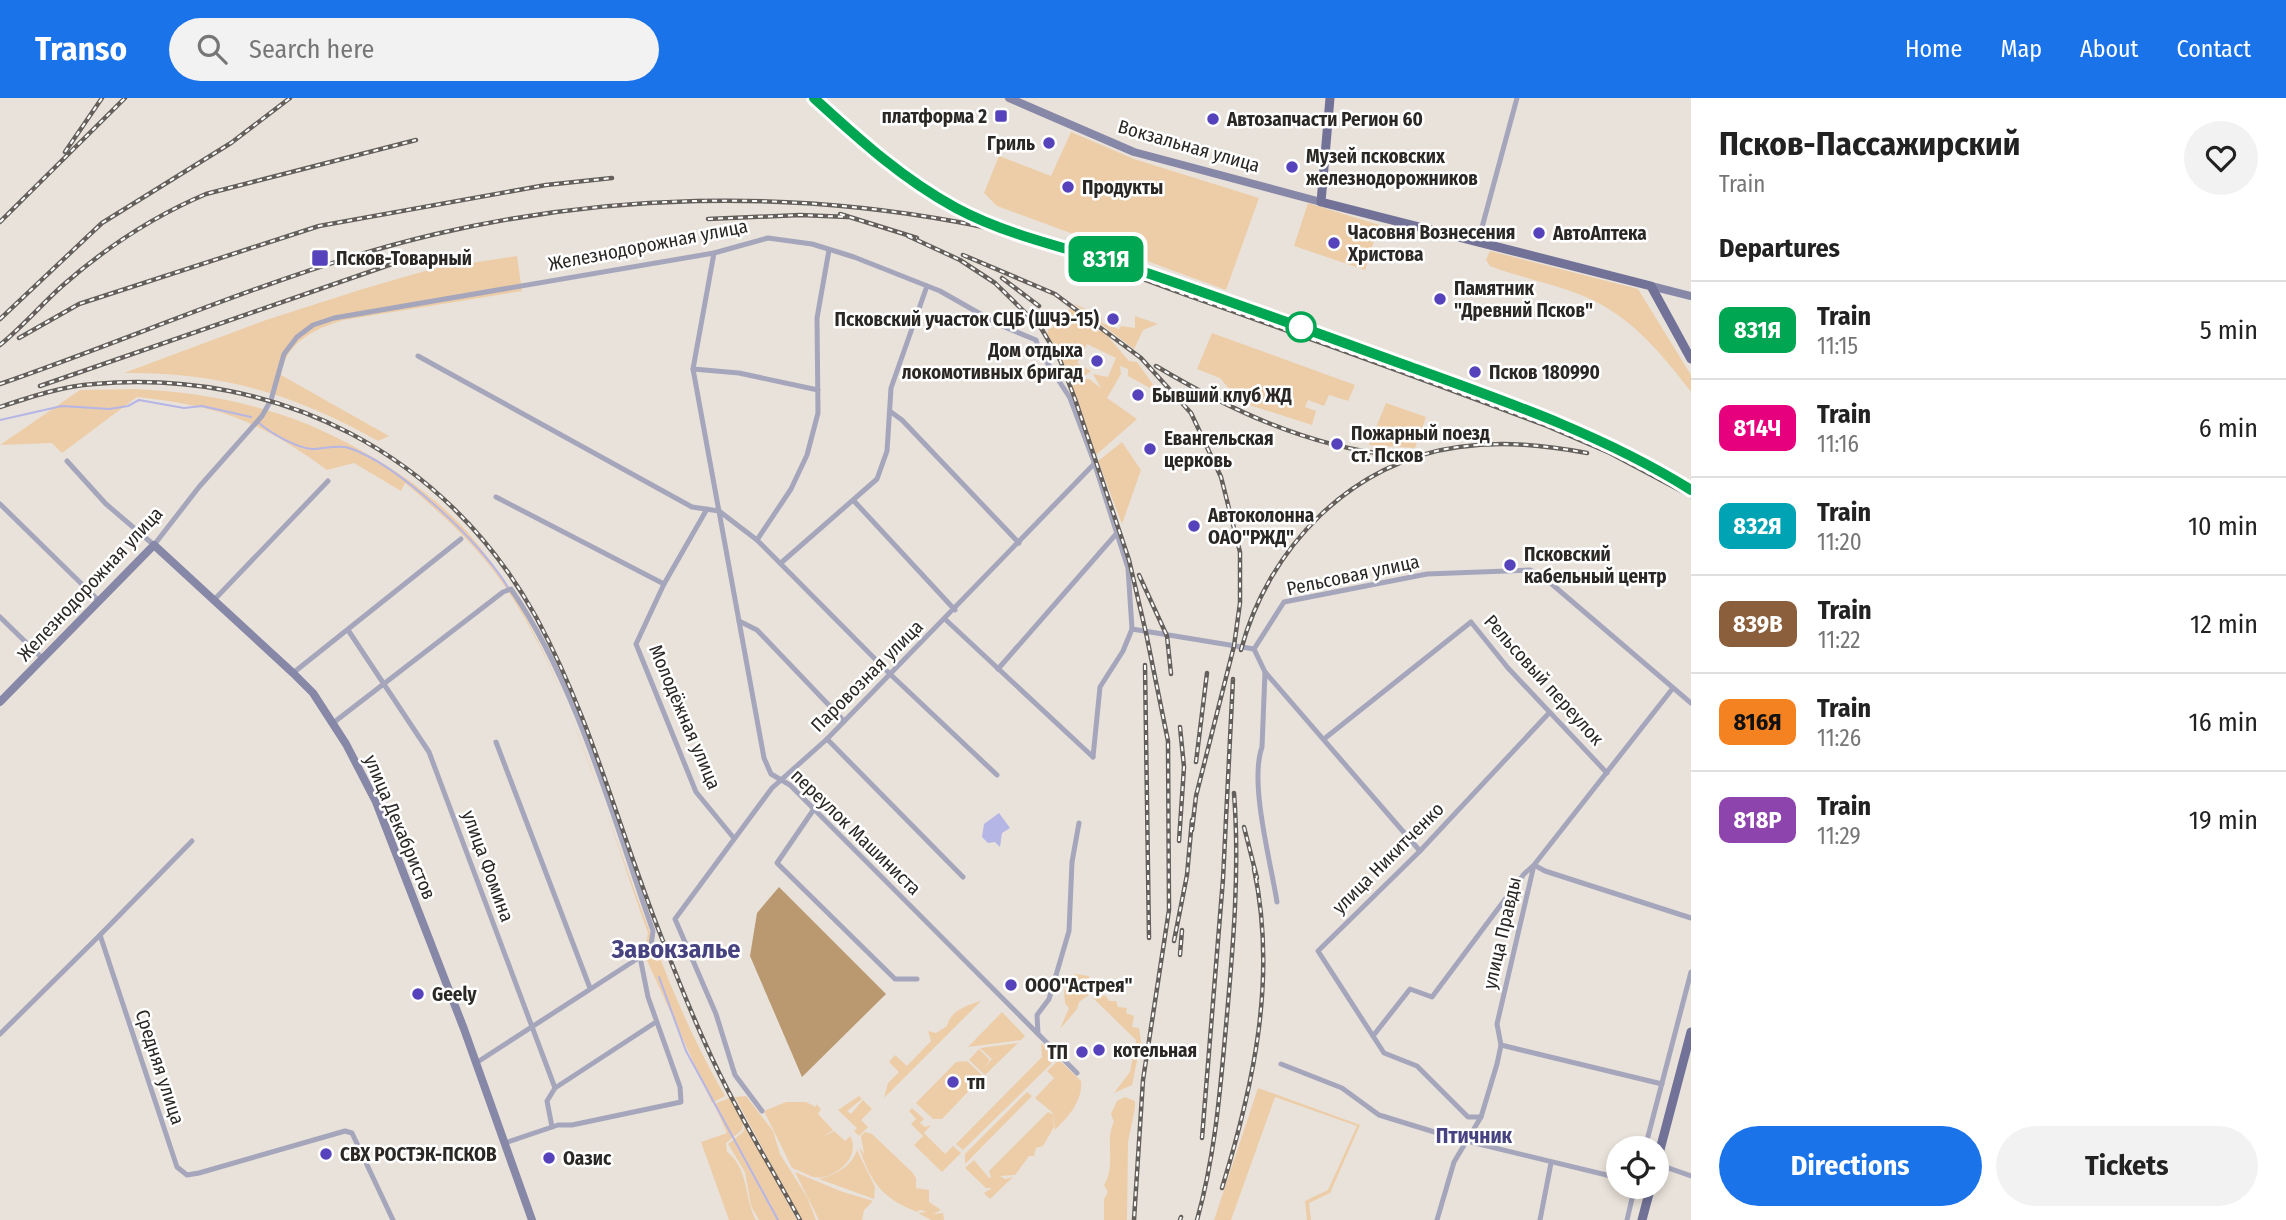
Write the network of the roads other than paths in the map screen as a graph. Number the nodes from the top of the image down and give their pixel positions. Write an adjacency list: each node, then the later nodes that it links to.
1 (1009, 98): 4 (street, Вокзальная улица)
2 (1329, 98): 4 (main road)
3 (1517, 98): 5 (street)
4 (1321, 202): 5 (main road, Вокзальная улица)
5 (1478, 242): 9 (main road, Вокзальная улица)
6 (829, 250): 7 (street, Железнодорожная улица); 8 (street, Железнодорожная улица); 14 (street)
7 (714, 253): 13 (street); 28 (street, Железнодорожная улица)
8 (927, 286): 15 (street); 17 (street, Железнодорожная улица)
9 (1651, 286): 10 (street, Вокзальная улица); 12 (main road)
10 (1691, 296)
11 (418, 356): 22 (street)
12 (1691, 359)
13 (693, 369): 14 (street); 23 (street, переулок Машиниста)
14 (818, 390): 26 (street)
15 (891, 412): 20 (street); 27 (street)
16 (67, 461): 28 (street, улица Декабристов)
17 (1094, 464): 24 (street, Железнодорожная улица); 27 (street, Паровозная улица)
18 (328, 481): 32 (street)
19 (496, 497): 30 (street)
20 (854, 501): 29 (street); 33 (street)
21 (0, 504): 31 (street)
22 (707, 509): 23 (street); 30 (street, Молодёжная улица)
23 (719, 512): 26 (street); 36 (street, переулок Машиниста)
24 (1117, 533): 37 (street, Железнодорожная улица); 41 (street)
25 (461, 539): 38 (street)
26 (757, 540): 29 (street)
27 (1019, 544): 33 (street, Паровозная улица)
28 (155, 545): 31 (street, Железнодорожная улица); 32 (street, улица Декабристов)
29 (782, 562): 44 (street)
30 (664, 584): 60 (street, Молодёжная улица)
31 (98, 600): 40 (street, Железнодорожная улица)
32 (214, 600): 43 (street, улица Декабристов)
33 (955, 610): 35 (street, Паровозная улица)
34 (0, 617): 40 (street)
35 (946, 620): 41 (street); 44 (street, Паровозная улица)
36 (739, 621): 50 (street); 57 (street, переулок Машиниста)
37 (1132, 629): 39 (street); 41 (street)
38 (348, 631): 43 (street); 45 (street, улица Фомина)
39 (1254, 649): 42 (street); 46 (street, Рельсовая улица)
40 (42, 658): 47 (street, Железнодорожная улица)
41 (998, 669)
42 (1265, 672): 52 (street); 65 (street)
43 (293, 673): 51 (street, улица Декабристов)
44 (890, 674): 50 (street, Паровозная улица); 56 (street)
45 (385, 686): 51 (street); 68 (street); 73 (street, улица Фомина)
46 (1673, 688): 48 (street, Рельсовая улица); 55 (street, улица Правды)
47 (0, 702)
48 (1691, 703)
49 (1549, 713): 52 (street, Рельсовый переулок); 55 (street, Рельсовый переулок); 62 (street, улица Никитченко)
50 (844, 722): 53 (street, Паровозная улица)
51 (333, 723): 79 (street, улица Декабристов)
52 (1324, 738): 62 (street)
53 (827, 739): 57 (street, Паровозная улица); 64 (street)
54 (496, 742): 71 (street)
55 (1607, 774): 63 (street, улица Правды)
56 (998, 775)
57 (780, 779): 58 (street, переулок Машиниста); 60 (street, Паровозная улица)
58 (814, 809): 70 (street); 76 (street, переулок Машиниста)
59 (1079, 823): 76 (street)
60 (733, 837): 84 (street, Паровозная улица)
61 (192, 841): 67 (street)
62 (1420, 851): 77 (street, улица Никитченко)
63 (1534, 865): 66 (street); 77 (street); 78 (street, улица Правды)
64 (963, 877)
65 (1278, 902)
66 (1691, 918)
67 (100, 935): 75 (street); 97 (street, Средняя улица)
68 (640, 957): 71 (street); 72 (street)
69 (1691, 972): 82 (street)
70 (917, 979)
71 (590, 988): 73 (street)
72 (656, 1023): 83 (street); 86 (street)
73 (531, 1029): 79 (street); 83 (street, улица Фомина)
74 (1691, 1032): 88 (main road)
75 (0, 1034)
76 (1038, 1034): 81 (street, переулок Машиниста)
77 (1373, 1036): 85 (street)
78 (1501, 1045): 82 (street); 85 (street, улица Правды)
79 (477, 1063): 90 (street, улица Декабристов)
80 (1281, 1064): 89 (street)
81 (1077, 1073)
82 (1662, 1084): 87 (street)
83 (555, 1088): 86 (street, улица Фомина)
84 (762, 1111)
85 (1481, 1117): 89 (street, улица Правды)
86 (552, 1127): 90 (street)
87 (1648, 1136)
88 (1664, 1136)
89 (1467, 1140): 91 (street); 99 (street, улица Правды)
90 (505, 1143): 98 (street, улица Декабристов)
91 (1551, 1163): 93 (street); 100 (street)
92 (1669, 1168): 94 (street)
93 (1606, 1175)
94 (1691, 1176)
95 (1632, 1199): 101 (street)
96 (1648, 1199): 102 (main road)
97 (393, 1220)
98 (533, 1220)
99 (1437, 1220)
100 (1540, 1220)
101 (1626, 1220)
102 (1642, 1220)

